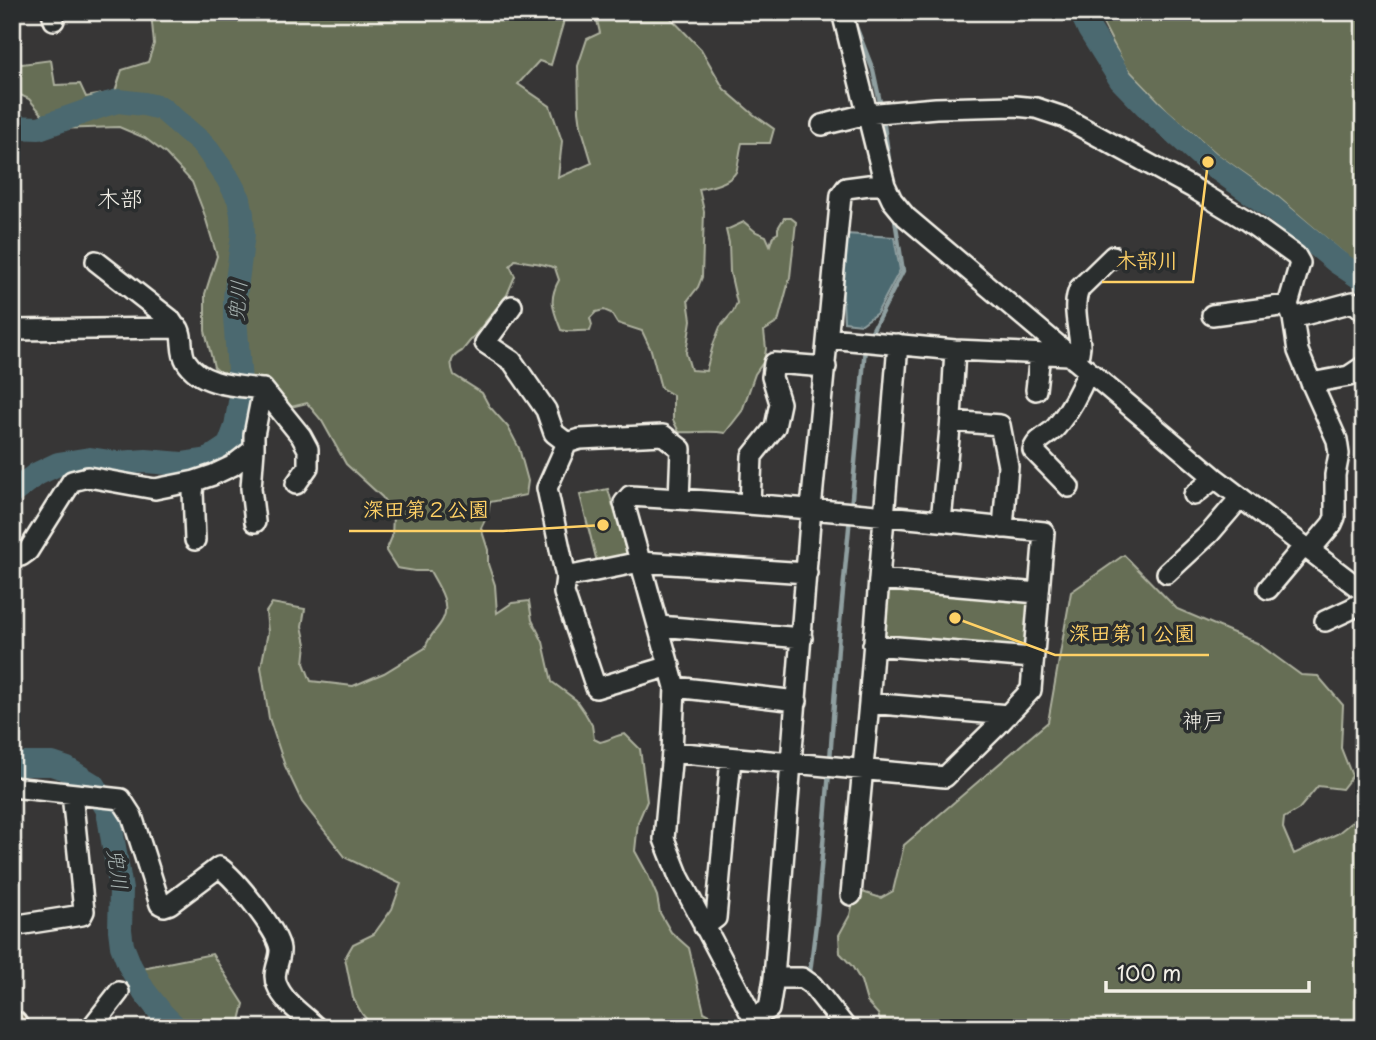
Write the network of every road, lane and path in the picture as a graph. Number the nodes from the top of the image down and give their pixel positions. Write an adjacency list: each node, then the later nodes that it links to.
1 (842, 12): 2 (street)
2 (867, 114): 3 (street); 4 (street); 8 (street)
3 (822, 125)
4 (886, 185): 13 (street); 17 (street)
5 (1113, 256): 17 (street)
6 (96, 261): 11 (street)
7 (512, 306): 24 (street)
8 (1290, 311): 9 (street); 10 (street); 20 (street)
9 (1364, 311)
10 (1212, 315)
11 (176, 328): 12 (street); 21 (street)
12 (12, 330)
13 (829, 338): 14 (street); 19 (street)
14 (898, 344): 15 (street); 35 (street)
15 (955, 351): 16 (street); 23 (street)
16 (1040, 354): 17 (street); 22 (street)
17 (1077, 362): 26 (street); 29 (street)
18 (1364, 366): 20 (street)
19 (826, 367): 33 (street); 34 (street)
20 (1311, 383): 40 (street)
21 (264, 389): 25 (street); 28 (street)
22 (1036, 390)
23 (951, 421): 36 (street); 38 (street)
24 (567, 443): 32 (street); 45 (street)
25 (254, 449): 27 (street); 37 (street)
26 (1215, 478): 30 (street); 31 (street)
27 (195, 481): 39 (street); 41 (street)
28 (296, 484)
29 (1069, 487)
30 (1194, 495)
31 (1240, 498): 40 (street); 44 (street)
32 (679, 499): 33 (street); 42 (street)
33 (750, 504): 34 (street)
34 (811, 509): 35 (street); 43 (street)
35 (884, 516): 36 (street); 46 (street)
36 (941, 521): 38 (street)
37 (255, 522)
38 (1003, 528): 49 (street)
39 (195, 540)
40 (1307, 548): 47 (street); 48 (street)
41 (12, 556)
42 (640, 562): 43 (street); 45 (street); 52 (street)
43 (807, 573): 53 (street)
44 (1167, 573)
45 (566, 577): 56 (street)
46 (879, 579): 49 (street); 54 (street)
47 (1268, 589)
48 (1364, 592)
49 (1038, 593): 55 (street)
50 (1364, 601): 51 (street)
51 (1325, 621)
52 (659, 626): 53 (street); 56 (street)
53 (802, 638): 58 (street)
54 (873, 645): 55 (street); 59 (street)
55 (1033, 658): 60 (street)
56 (670, 666): 57 (street)
57 (675, 687): 58 (street); 61 (street)
58 (797, 701): 63 (street)
59 (869, 703): 60 (street); 64 (street)
60 (1008, 715): 64 (street)
61 (672, 752): 62 (street); 69 (street)
62 (731, 758): 63 (street); 69 (street)
63 (792, 764): 64 (street); 70 (street)
64 (862, 770): 67 (street)
65 (12, 787): 66 (street)
66 (72, 794): 68 (street); 73 (street)
67 (851, 895)
68 (12, 926)
69 (704, 927): 70 (street)
70 (774, 978): 74 (street)
71 (119, 992): 72 (street)
72 (91, 1028)
73 (317, 1028)
74 (846, 1028)

